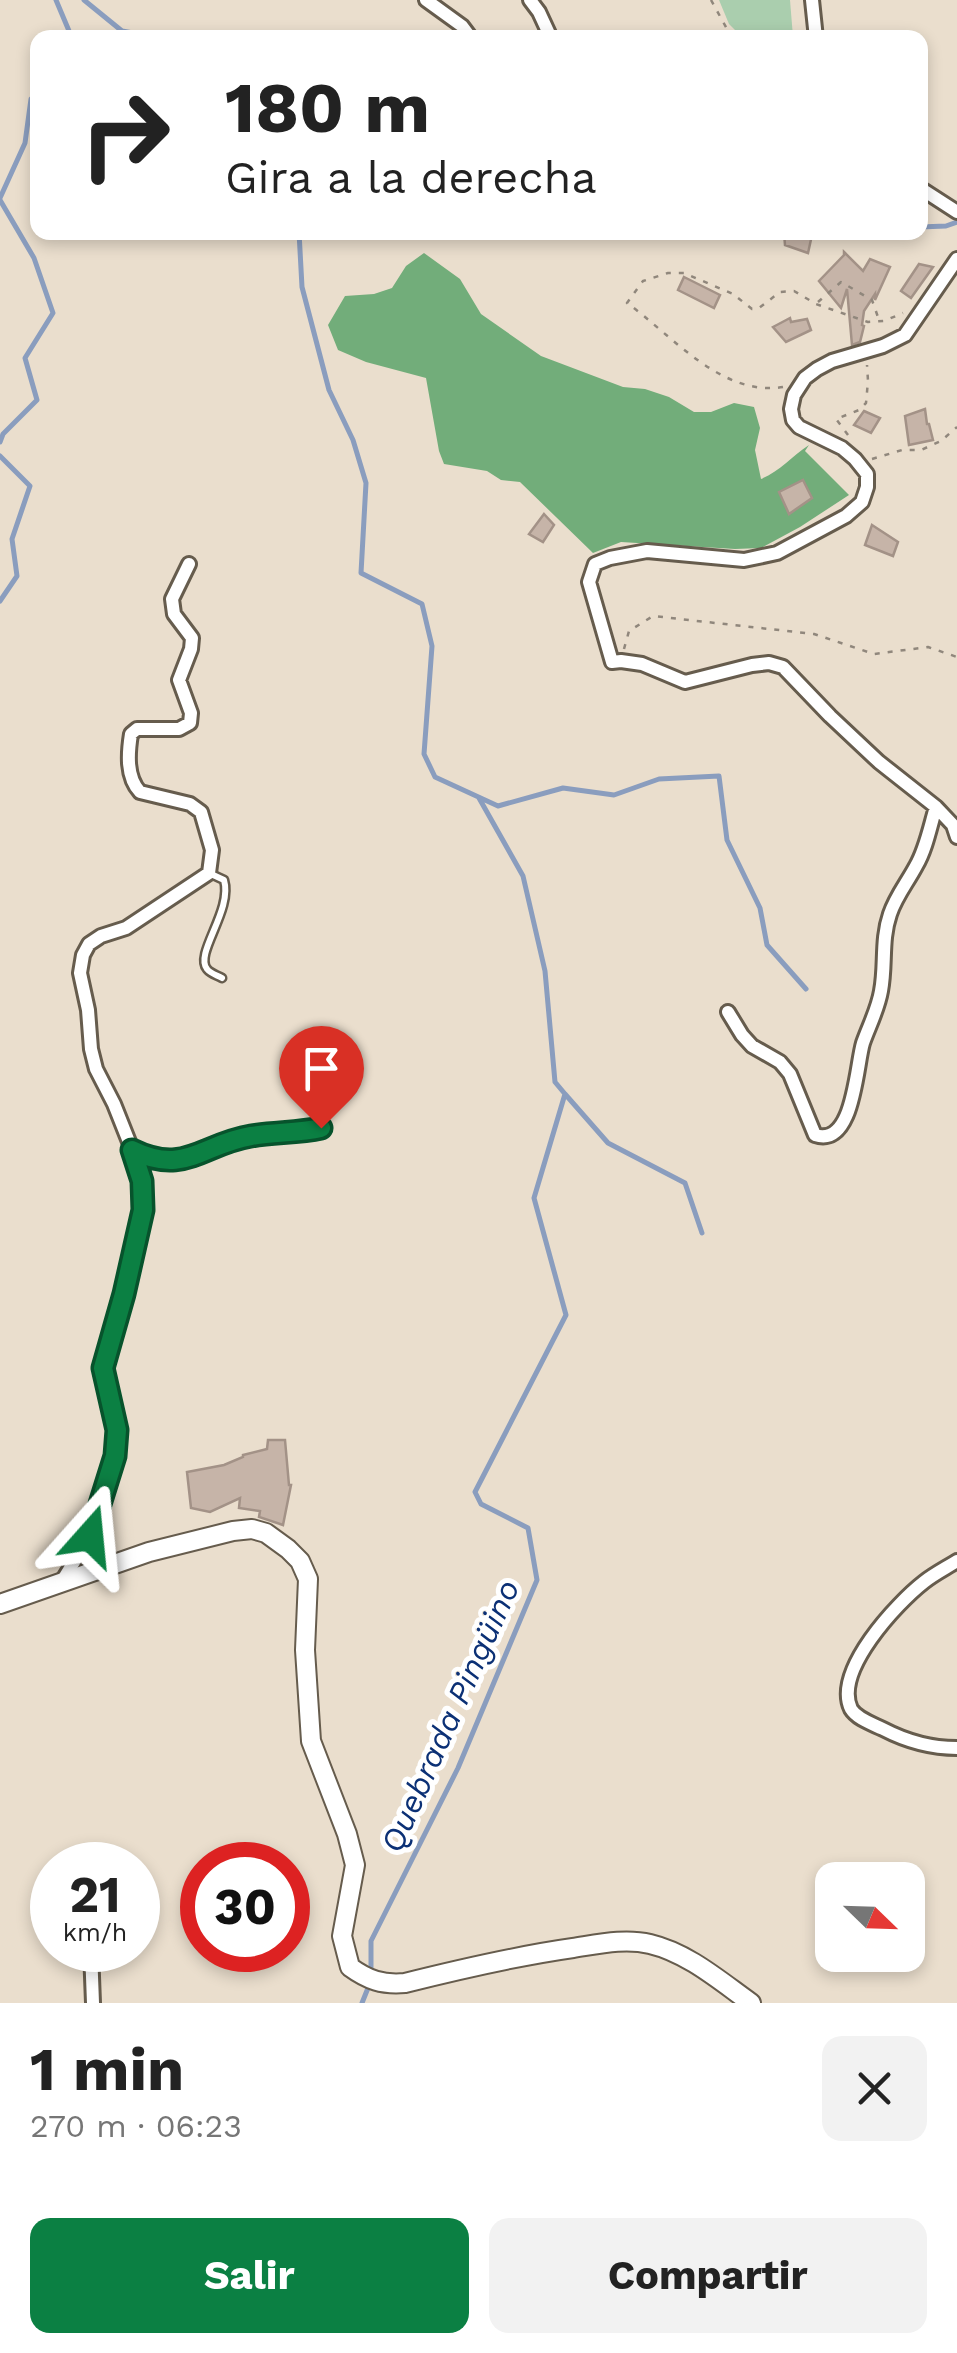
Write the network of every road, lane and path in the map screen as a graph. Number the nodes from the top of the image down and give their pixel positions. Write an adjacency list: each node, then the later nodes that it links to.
1 (426, 0): 5 (street)
2 (530, 0): 6 (street)
3 (711, 0): 7 (path)
4 (812, 0): 8 (street)
5 (465, 30)
6 (547, 30)
7 (728, 30)
8 (815, 30)
9 (928, 193): 10 (street)
10 (957, 212)
11 (957, 258): 13 (street)
12 (816, 304): 14 (path); 14 (path); 16 (path)
13 (923, 308): 14 (path); 15 (street)
14 (879, 321)
15 (866, 352): 16 (street); 18 (path)
16 (794, 396): 18 (street)
17 (957, 427): 18 (path)
18 (860, 465): 21 (street)
19 (190, 564): 24 (street)
20 (957, 657): 21 (path)
21 (621, 660): 22 (street)
22 (936, 807): 23 (street); 26 (street)
23 (957, 837)
24 (209, 873): 25 (lane); 28 (street)
25 (222, 978)
26 (728, 1012)
27 (321, 1128): 28 (street)
28 (132, 1150): 30 (street)
29 (957, 1562): 32 (street)
30 (60, 1584): 31 (main road); 35 (main road)
31 (0, 1604)
32 (957, 1748)
33 (91, 1972): 34 (street)
34 (93, 2003)
35 (751, 2003)

